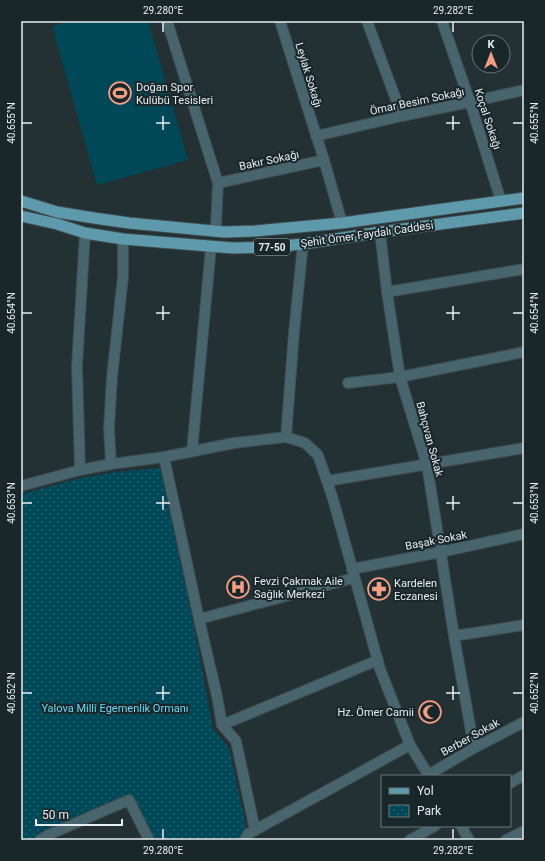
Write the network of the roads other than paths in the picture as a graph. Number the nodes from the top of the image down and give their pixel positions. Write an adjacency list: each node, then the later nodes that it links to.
1 (166, 21): 10 (street)
2 (280, 21): 8 (street, Leylak Sokağı)
3 (367, 21): 7 (street)
4 (444, 22): 6 (street, Koçal Sokağı)
5 (524, 90): 6 (street, Ömar Besim Sokağı)
6 (470, 102): 7 (street, Ömar Besim Sokağı); 13 (street, Koçal Sokağı)
7 (402, 116): 8 (street, Ömar Besim Sokağı)
8 (316, 136): 9 (street, Leylak Sokağı)
9 (324, 160): 10 (street, Bakır Sokağı); 16 (street, Leylak Sokağı)
10 (218, 183): 17 (street)
11 (524, 198): 13 (main road, Şehit Ömer Faydalı Caddesi / 77-50)
12 (21, 201): 17 (main road, Şehit Ömer Faydalı Caddesi / 77-50)
13 (501, 201): 16 (main road, Şehit Ömer Faydalı Caddesi / 77-50)
14 (524, 213): 18 (main road, Şehit Ömer Faydalı Caddesi / 77-50)
15 (21, 216): 19 (main road, Şehit Ömer Faydalı Caddesi / 77-50)
16 (342, 223): 17 (main road, Şehit Ömer Faydalı Caddesi / 77-50)
17 (211, 231)
18 (380, 232): 21 (main road, Şehit Ömer Faydalı Caddesi / 77-50); 24 (street, Bahçıvan Sokak)
19 (85, 233): 20 (main road, Şehit Ömer Faydalı Caddesi / 77-50); 34 (street)
20 (123, 239): 22 (main road, Şehit Ömer Faydalı Caddesi / 77-50); 32 (street)
21 (303, 244): 22 (main road, Şehit Ömer Faydalı Caddesi / 77-50); 28 (street)
22 (211, 247): 30 (street)
23 (524, 269): 24 (street)
24 (387, 292): 26 (street, Bahçıvan Sokak)
25 (524, 352): 26 (street)
26 (400, 377): 27 (street); 33 (street, Bahçıvan Sokak)
27 (348, 383)
28 (286, 437): 30 (street); 35 (street)
29 (524, 448): 33 (street)
30 (192, 451): 31 (street)
31 (164, 457): 32 (street); 40 (street)
32 (111, 464): 34 (street)
33 (426, 465): 35 (street); 38 (street, Bahçıvan Sokak)
34 (80, 470): 36 (street)
35 (327, 481): 39 (street)
36 (21, 486)
37 (524, 534): 38 (street, Başak Sokak)
38 (441, 552): 39 (street, Başak Sokak); 42 (street, Bahçıvan Sokak)
39 (353, 573): 40 (street, Başak Sokak); 43 (street)
40 (199, 619): 45 (street)
41 (524, 625): 42 (street)
42 (454, 636): 47 (street, Bahçıvan Sokak)
43 (378, 660): 45 (street); 46 (street)
44 (524, 722): 47 (street, Berber Sokak)
45 (222, 725): 53 (street)
46 (410, 745): 48 (street); 53 (street)
47 (474, 748): 48 (street, Berber Sokak)
48 (429, 775)
49 (524, 775): 50 (street)
50 (511, 782)
51 (434, 827): 58 (street)
52 (462, 827): 59 (street)
53 (255, 830): 57 (street)
54 (524, 831): 60 (street)
55 (40, 840): 56 (street)
56 (149, 840)
57 (245, 840)
58 (410, 840)
59 (469, 840)
60 (506, 840)

